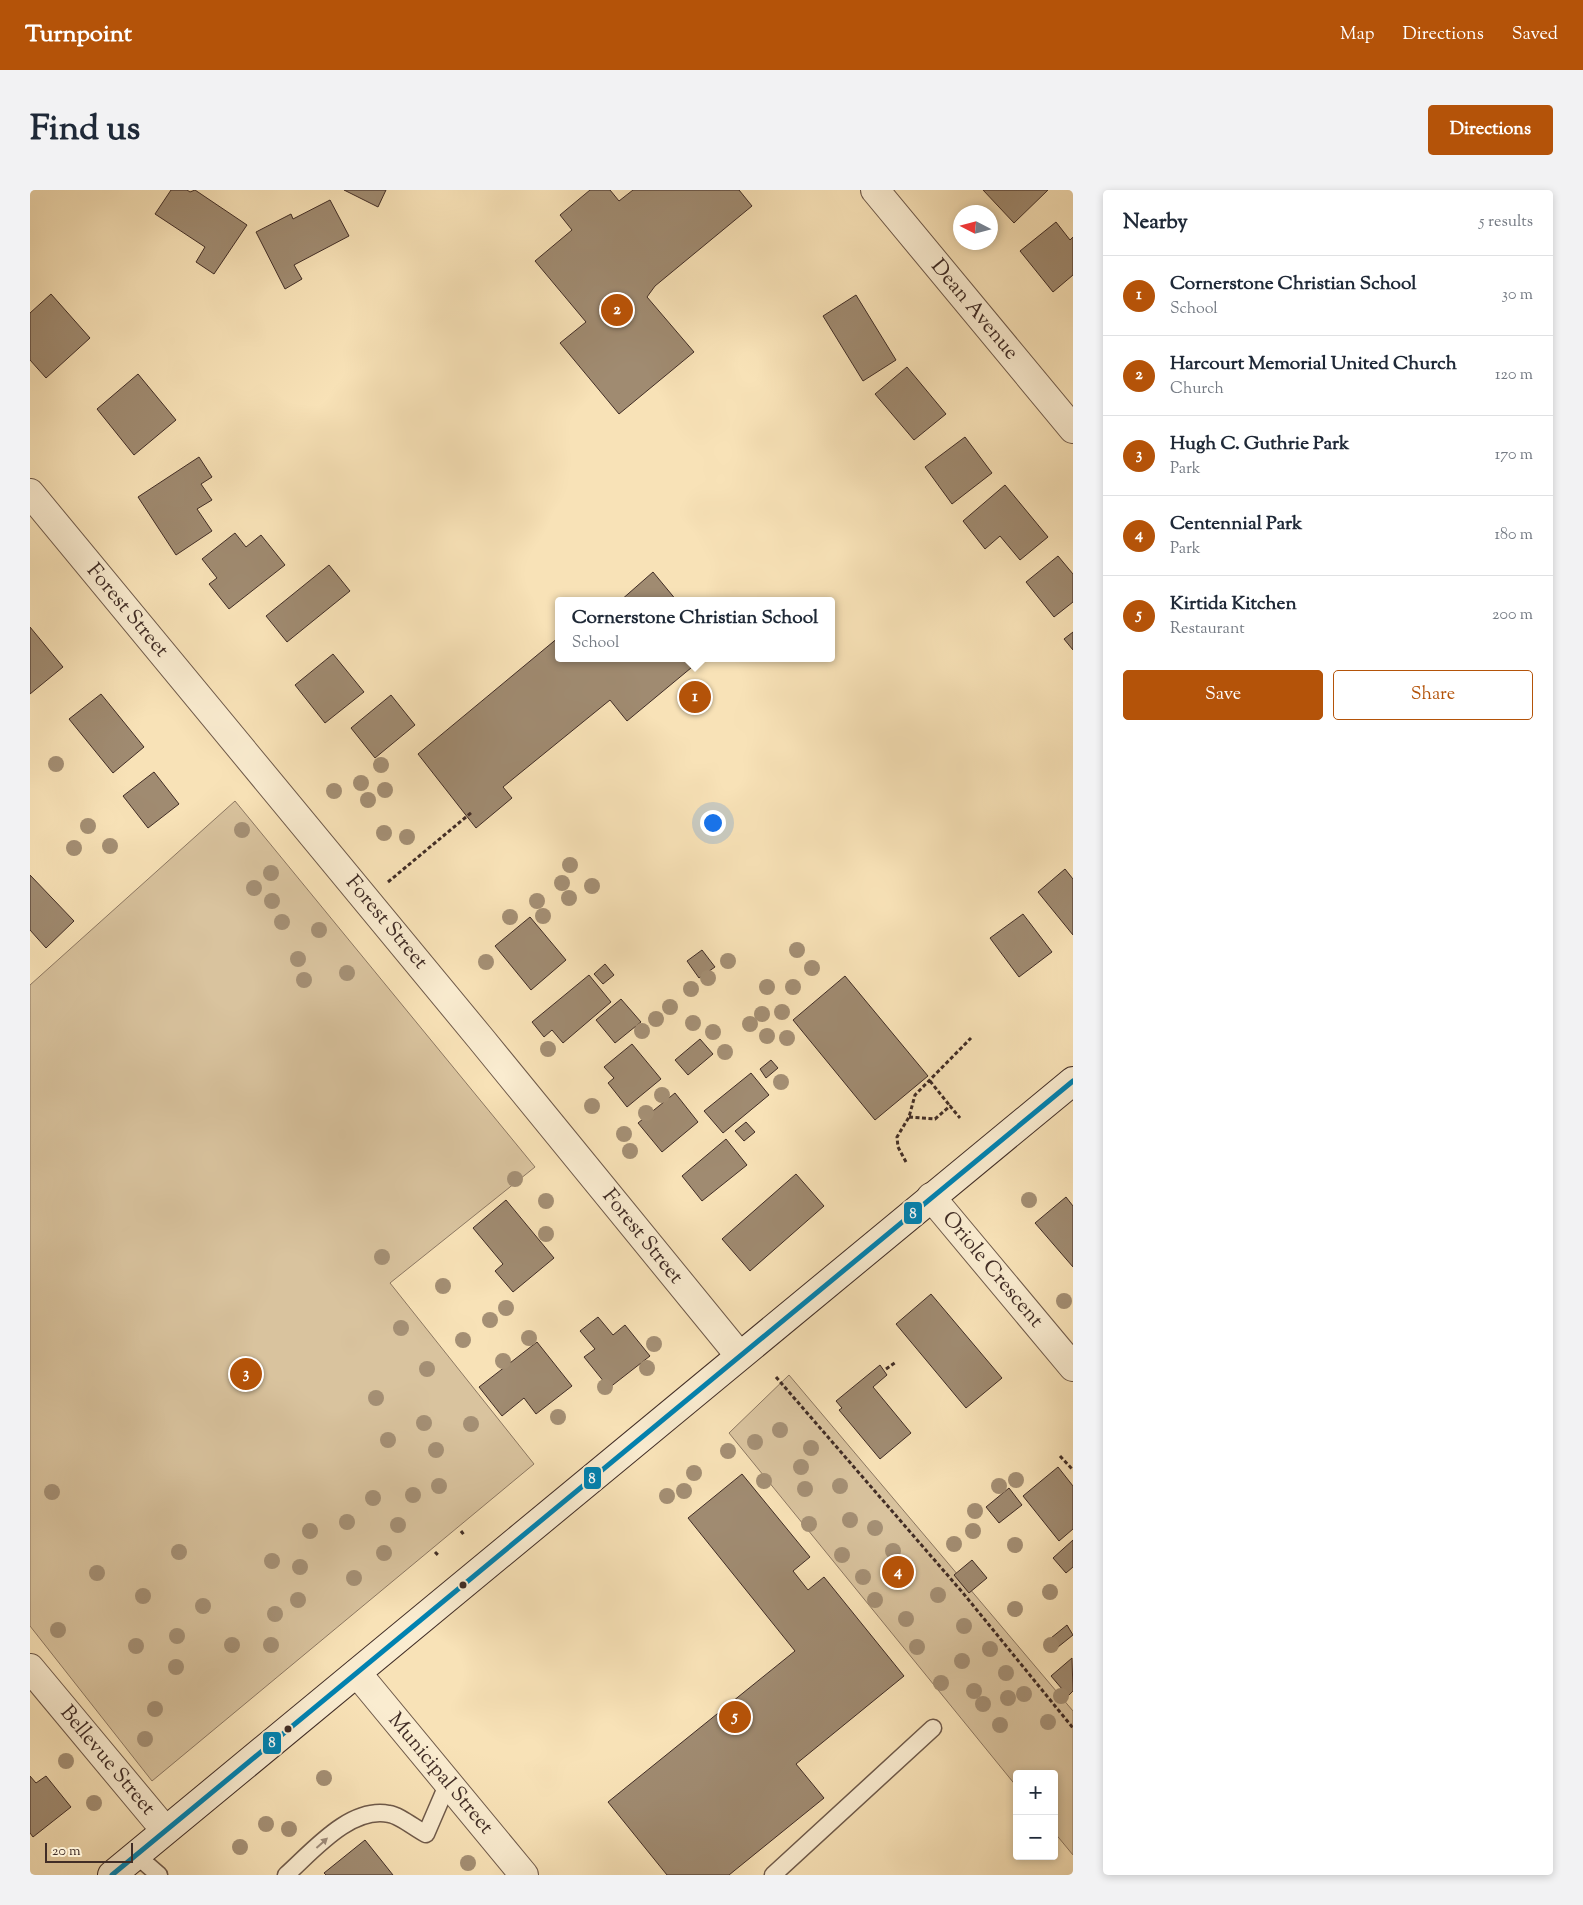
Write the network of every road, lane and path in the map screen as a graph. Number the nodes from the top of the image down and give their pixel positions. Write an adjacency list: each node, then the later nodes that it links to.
1 (874, 190): 2 (street, Dean Avenue)
2 (1073, 429)
3 (30, 494): 5 (street, Forest Street)
4 (472, 812): 5 (path)
5 (366, 900): 14 (street, Forest Street)
6 (971, 1038): 7 (path)
7 (930, 1081): 9 (path); 10 (path)
8 (1073, 1081): 13 (street)
9 (950, 1106): 10 (path); 11 (path)
10 (909, 1117): 12 (path)
11 (960, 1118)
12 (906, 1162)
13 (931, 1197): 14 (street); 16 (street, Oriole Crescent)
14 (739, 1355): 26 (street)
15 (896, 1362): 17 (path)
16 (1073, 1367)
17 (886, 1370)
18 (776, 1377): 28 (path)
19 (1060, 1456): 20 (path)
20 (1073, 1470)
21 (461, 1531): 22 (path)
22 (464, 1534)
23 (435, 1552): 24 (path)
24 (439, 1556)
25 (30, 1668): 30 (street, Bellevue Street)
26 (357, 1673): 29 (street, Municipal Street); 30 (street)
27 (933, 1728): 36 (lane)
28 (1073, 1728)
29 (448, 1783): 34 (lane, one-way to 29); 35 (street, Municipal Street)
30 (165, 1830): 31 (street)
31 (136, 1855): 32 (street); 33 (lane)
32 (112, 1875)
33 (159, 1875)
34 (286, 1875)
35 (524, 1875)
36 (774, 1875)

